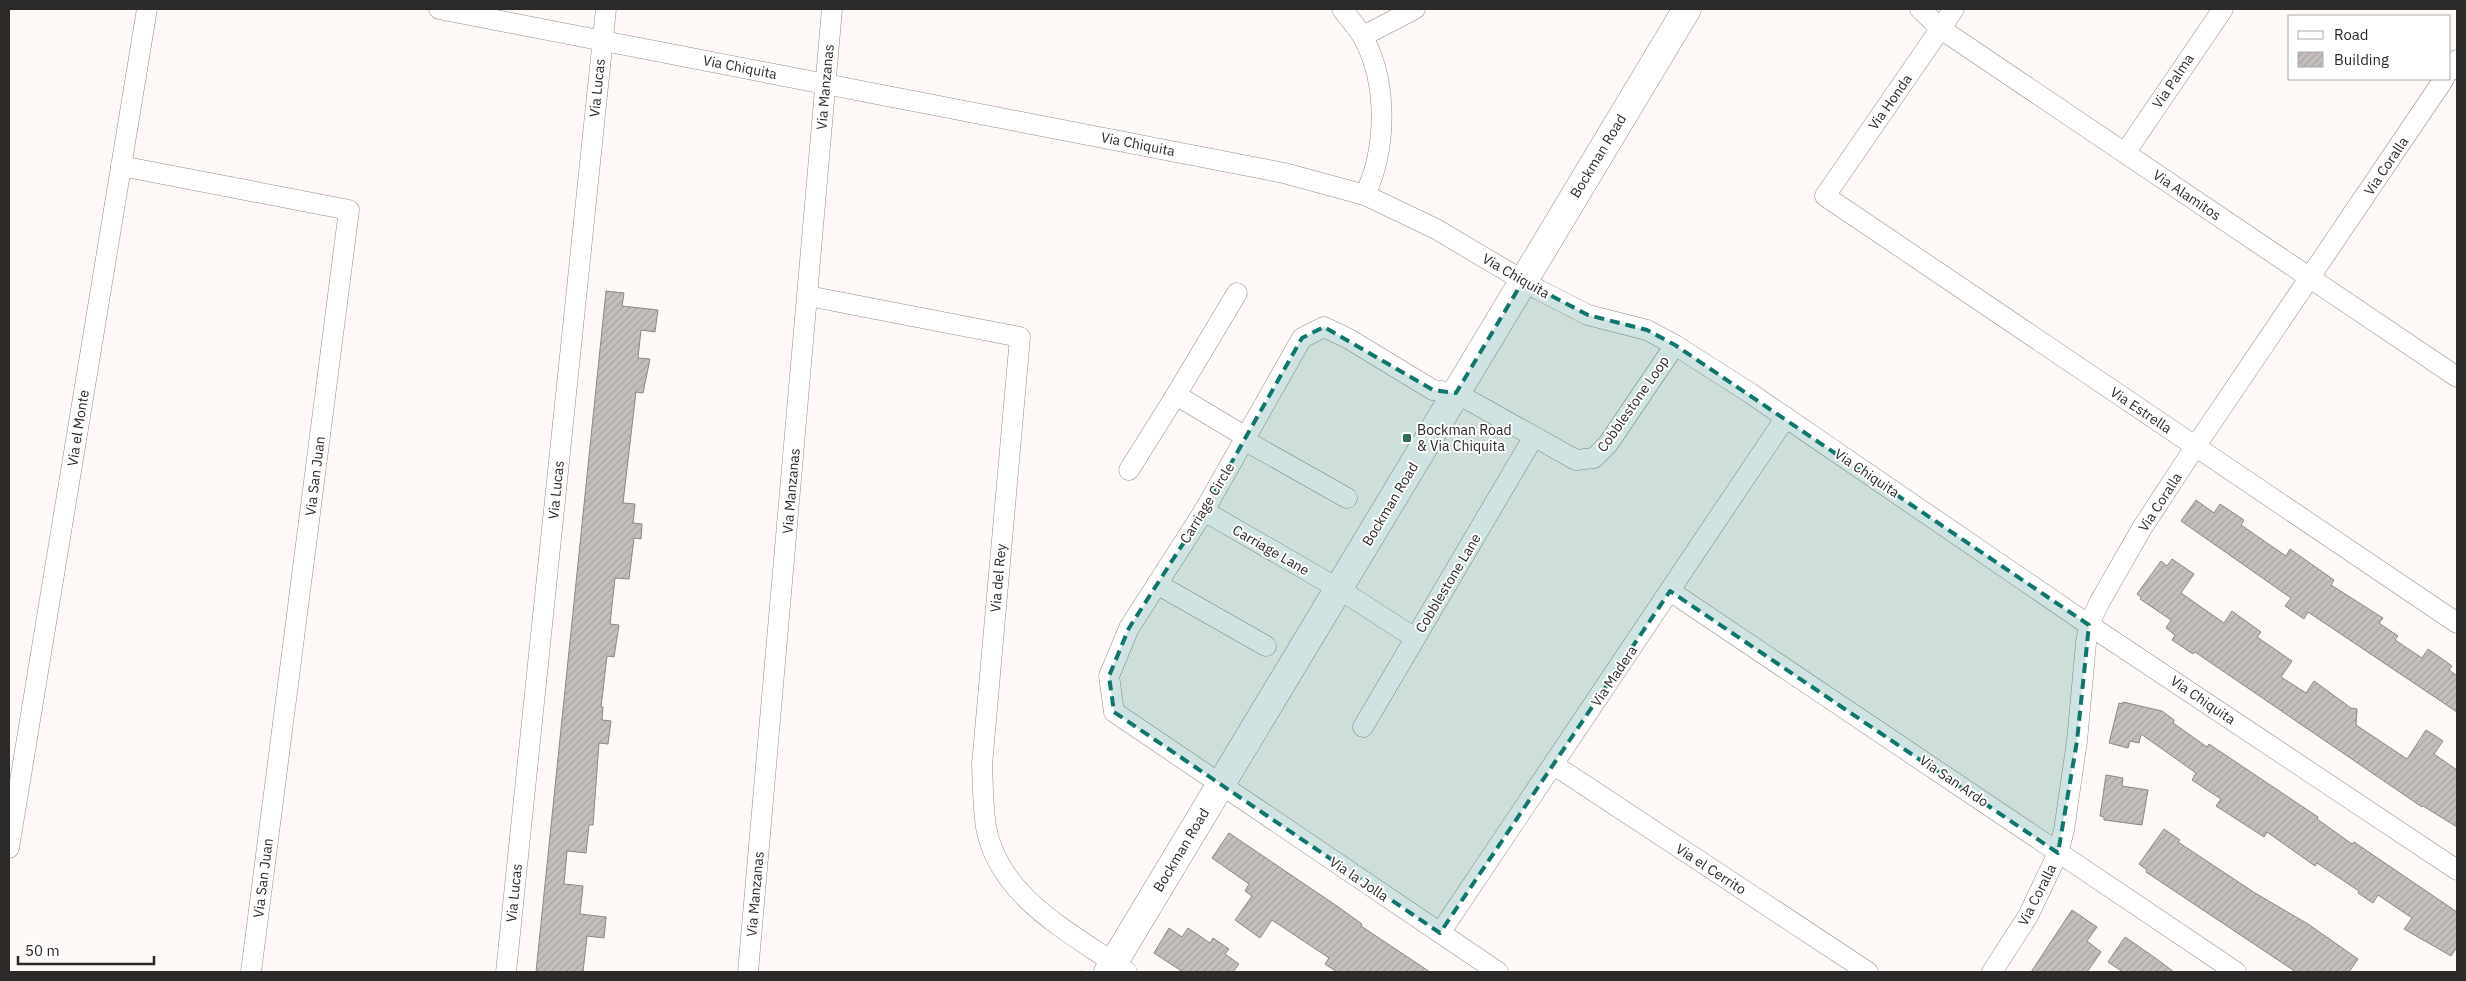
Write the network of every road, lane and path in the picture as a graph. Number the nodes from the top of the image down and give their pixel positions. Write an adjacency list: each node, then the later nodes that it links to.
1 (147, 9): 17 (street, Via el Monte)
2 (439, 9): 13 (street, Via Chiquita)
3 (606, 9): 13 (street, Via Lucas)
4 (832, 9): 15 (street, Via Manzanas)
5 (1342, 9): 12 (street)
6 (1414, 9): 12 (street)
7 (1687, 9): 21 (street, Bockman Road)
8 (1920, 9): 11 (street, Via Alamitos)
9 (1954, 9): 11 (street, Via Honda)
10 (2222, 9): 16 (street, Via Palma)
11 (1940, 29): 16 (street, Via Alamitos); 19 (street, Via Honda)
12 (1363, 36): 18 (street)
13 (602, 40): 15 (street, Via Chiquita); 51 (street, Via Lucas)
14 (2443, 80): 20 (street, Via Coralla)
15 (826, 83): 18 (street, Via Chiquita); 23 (street, Via Manzanas)
16 (2124, 153): 20 (street, Via Alamitos)
17 (121, 166): 45 (street, Via el Monte); 50 (street, Via San Juan)
18 (1365, 195): 21 (street, Via Chiquita)
19 (1825, 196): 31 (street, Via Estrella)
20 (2311, 278): 25 (street, Via Alamitos); 31 (street, Via Coralla)
21 (1523, 281): 24 (street, Via Chiquita); 26 (street, Bockman Road)
22 (1237, 292): 27 (street)
23 (808, 296): 49 (street, Via del Rey); 52 (street, Via Manzanas)
24 (1675, 345): 28 (street, Via Chiquita); 29 (street, Cobblestone Loop)
25 (2457, 377)
26 (1456, 393): 29 (street, Cobblestone Loop); 30 (street, Carriage Circle); 36 (street, Bockman Road)
27 (1176, 395): 30 (street); 32 (street)
28 (1786, 417): 37 (street, Via Madera); 39 (street, Via Chiquita)
29 (1534, 438): 40 (street, Cobblestone Lane)
30 (1245, 439): 33 (street); 34 (street, Carriage Circle)
31 (2195, 447): 38 (street, Via Estrella); 39 (street, Via Coralla)
32 (1129, 470)
33 (1347, 498)
34 (1204, 512): 35 (street, Carriage Circle); 36 (street, Carriage Lane)
35 (1157, 584): 41 (street); 44 (street, Carriage Circle)
36 (1339, 589): 40 (street, Carriage Lane); 44 (street, Bockman Road)
37 (1670, 591): 43 (street, Via Madera); 46 (street, Via San Ardo)
38 (2457, 623)
39 (2089, 625): 46 (street, Via Coralla); 47 (street, Via Chiquita)
40 (1415, 638): 42 (street, Cobblestone Lane)
41 (1266, 646)
42 (1363, 727)
43 (1554, 765): 48 (street, Via Madera); 54 (street, Via el Cerrito)
44 (1220, 785): 48 (street, Via la Jolla); 49 (street, Bockman Road)
45 (9, 848)
46 (2058, 853): 55 (street, Via Coralla); 56 (street, Via San Ardo)
47 (2457, 870)
48 (1440, 933): 53 (street, Via la Jolla)
49 (1103, 970)
50 (251, 972)
51 (506, 972)
52 (748, 972)
53 (1498, 972)
54 (1868, 972)
55 (1992, 972)
56 (2236, 972)

